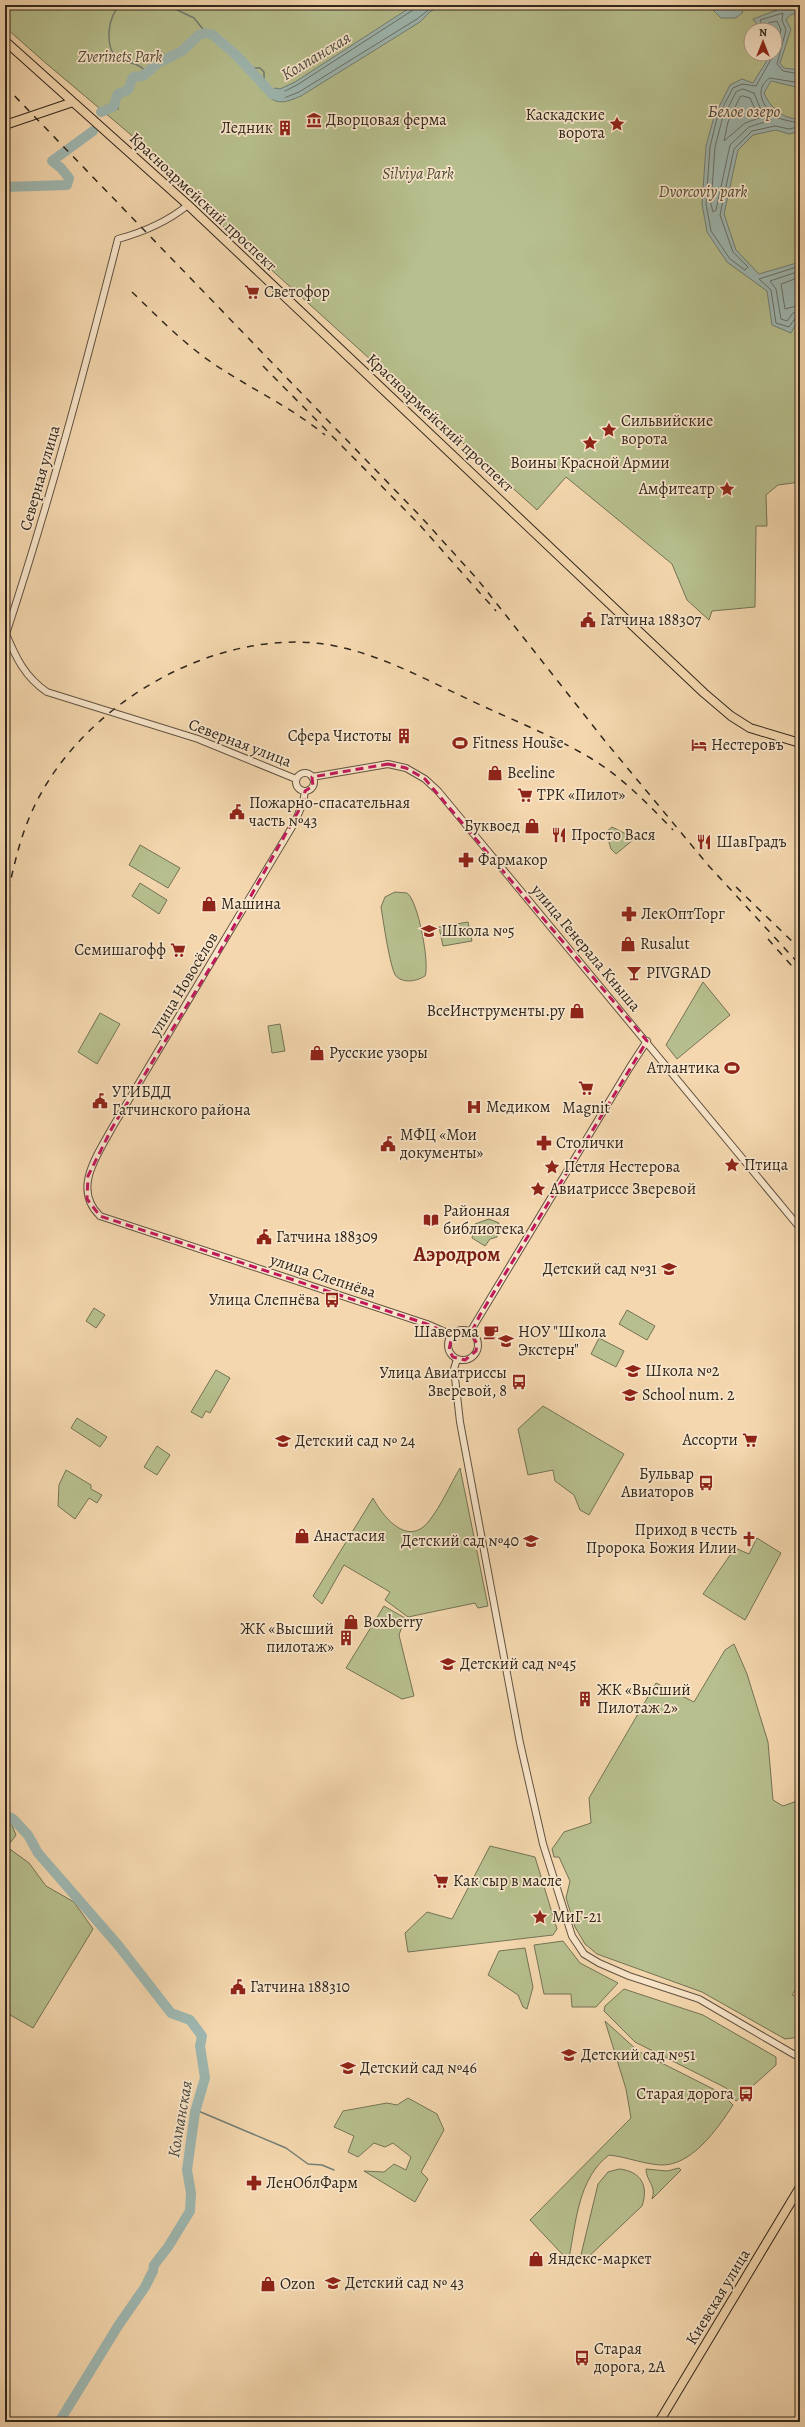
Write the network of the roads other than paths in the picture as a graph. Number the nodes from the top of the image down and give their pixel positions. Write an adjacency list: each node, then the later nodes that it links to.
1 (5, 41): 2 (main road, Красноармейский проспект)
2 (73, 102): 3 (main road); 4 (main road, Красноармейский проспект)
3 (5, 125)
4 (188, 205): 5 (main road, Красноармейский проспект); 7 (street, Северная улица)
5 (800, 743)
6 (312, 776): 7 (street); 8 (street); 9 (street, улица Генерала Кныша)
7 (296, 779): 8 (street)
8 (305, 791): 10 (street, улица Новосёлов)
9 (647, 1042): 11 (street, улица Генерала Кныша); 12 (street)
10 (86, 1190): 13 (street, улица Слепнёва)
11 (800, 1228)
12 (470, 1332): 13 (street); 14 (street)
13 (452, 1335): 14 (street)
14 (457, 1359): 15 (street)
15 (798, 2052)
16 (800, 2187): 17 (main road, Киевская улица)
17 (659, 2422)

